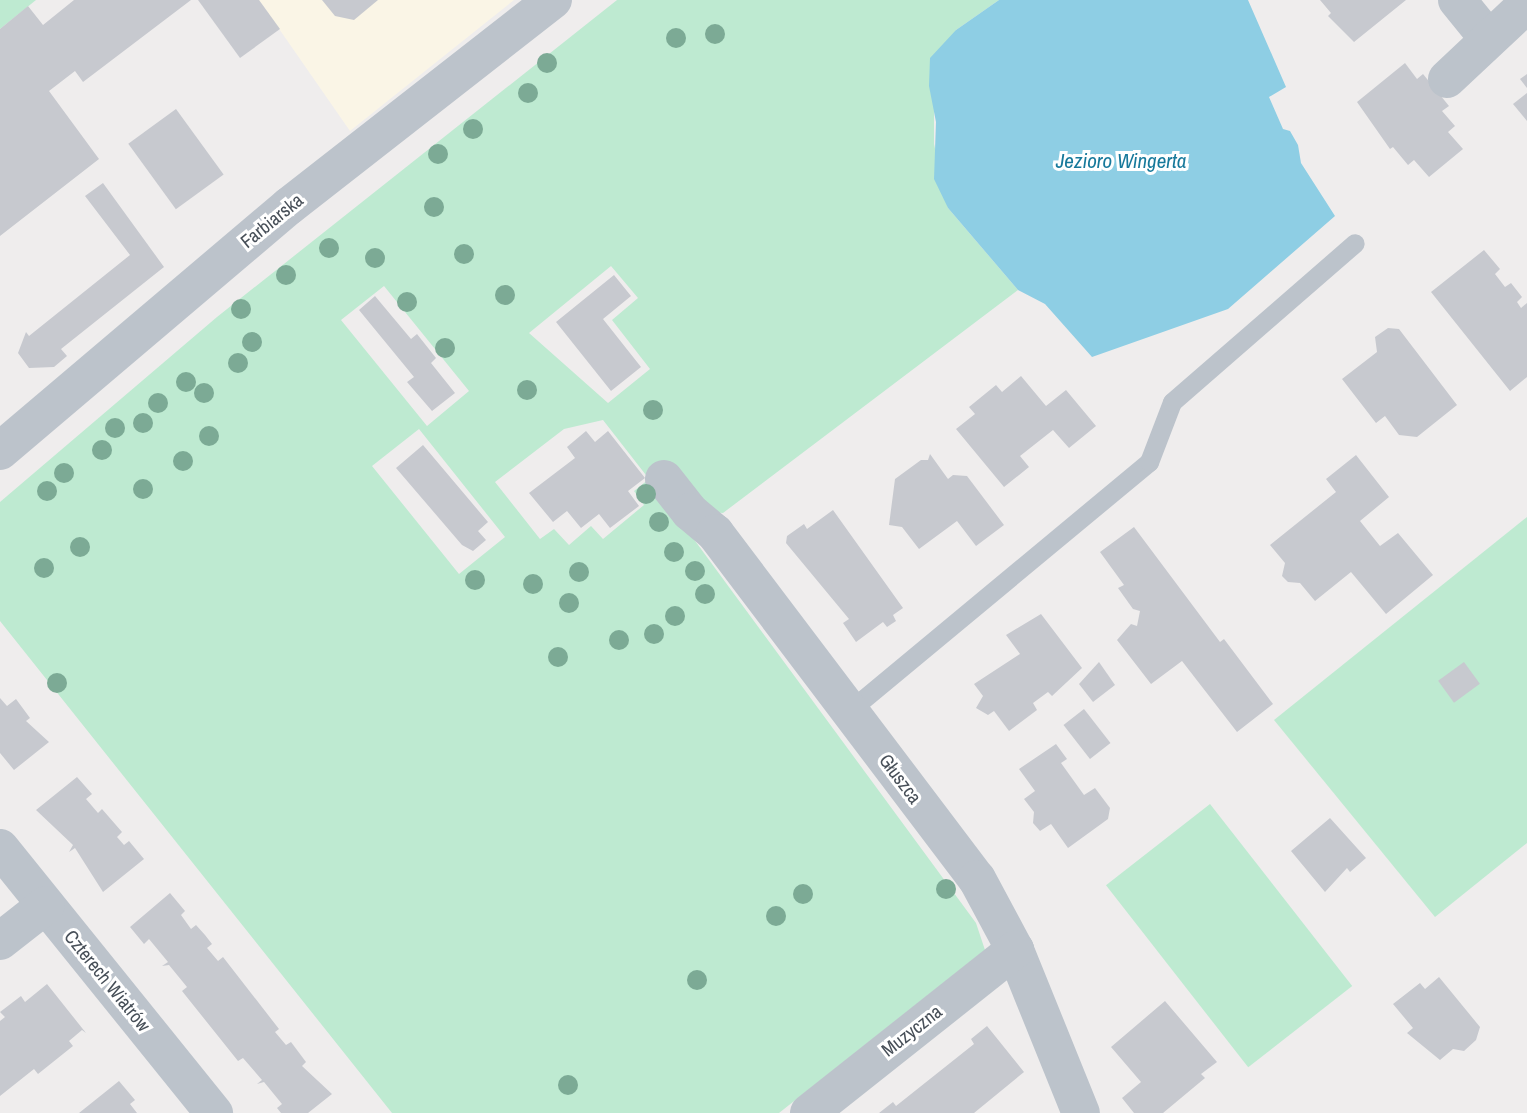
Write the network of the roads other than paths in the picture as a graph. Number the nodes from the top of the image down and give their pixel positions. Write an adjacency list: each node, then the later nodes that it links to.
1 (553, 0): 7 (street, Farbiarska)
2 (1457, 0): 4 (street)
3 (1527, 4): 4 (street)
4 (1487, 37): 5 (street)
5 (1447, 79)
6 (1355, 243): 9 (lane)
7 (0, 451)
8 (664, 479): 9 (street, Głuszca)
9 (849, 711): 13 (street, Głuszca)
10 (0, 848): 11 (street, Czterech Wiatrów)
11 (47, 905): 12 (street); 14 (street, Czterech Wiatrów)
12 (0, 941)
13 (1015, 950): 15 (street, Muzyczna); 16 (street, Głuszca)
14 (214, 1113)
15 (809, 1113)
16 (1081, 1113)

